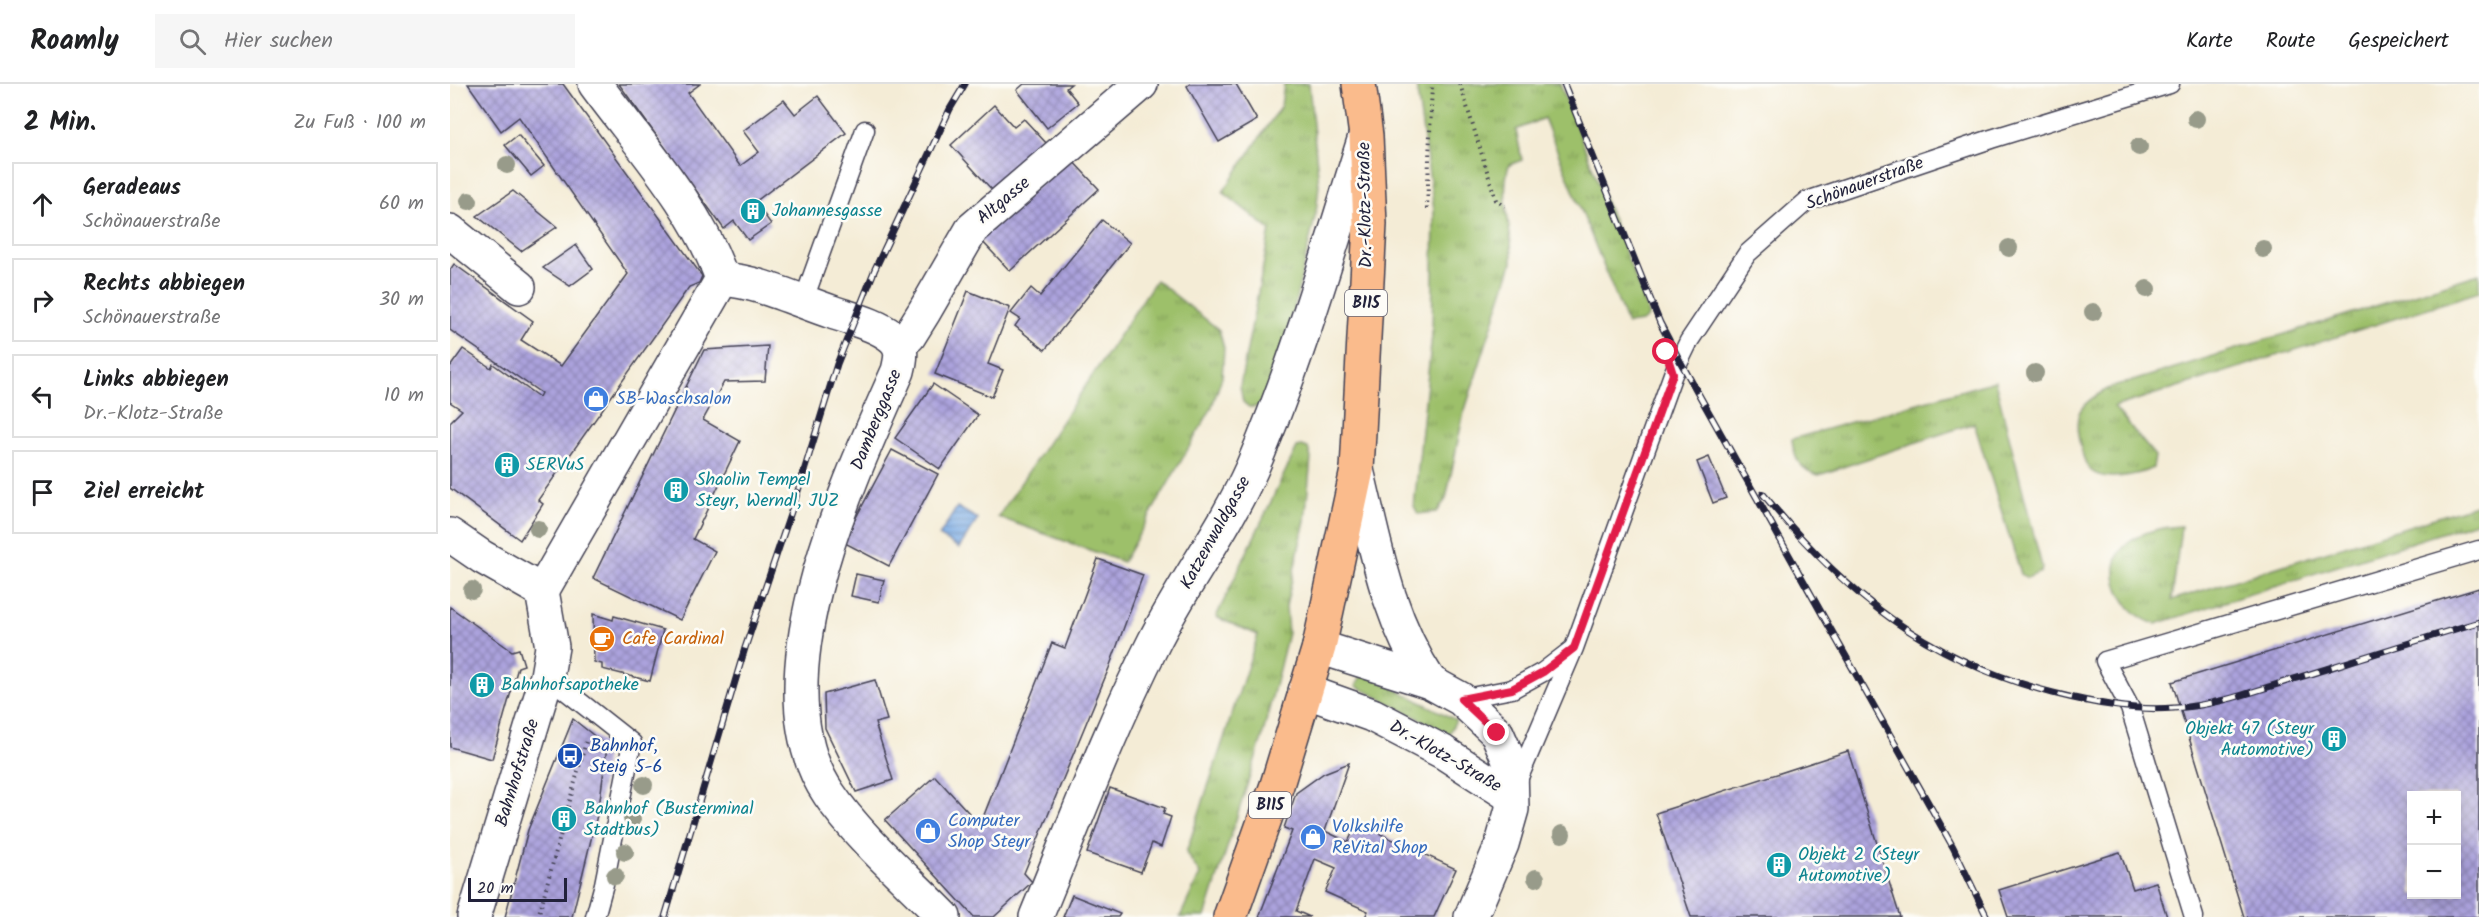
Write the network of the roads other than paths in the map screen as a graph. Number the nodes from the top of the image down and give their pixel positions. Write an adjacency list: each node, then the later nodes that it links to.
1 (595, 84): 8 (street)
2 (1141, 84): 11 (street, Altgasse)
3 (1359, 84): 6 (main road, Dr.-Klotz-Straße / B115)
4 (2170, 84): 13 (lane, Schönauerstraße)
5 (865, 130): 10 (lane)
6 (1366, 136): 14 (main road, Dr.-Klotz-Straße / B115); 28 (street, Katzenwaldgasse)
7 (450, 231): 9 (street)
8 (722, 279): 10 (street, Damberggasse); 17 (street)
9 (519, 287)
10 (802, 302): 11 (street, Damberggasse)
11 (898, 344): 27 (street, Damberggasse)
12 (1666, 352): 13 (lane)
13 (1673, 374): 19 (lane, Schönauerstraße)
14 (1357, 470): 18 (main road, Dr.-Klotz-Straße / B115); 21 (street, Dr.-Klotz-Straße)
15 (450, 535): 17 (street)
16 (2479, 550): 31 (lane)
17 (542, 591): 20 (street, Bahnhofstraße)
18 (1319, 646): 21 (street, Dr.-Klotz-Straße); 22 (main road, B115)
19 (1574, 648): 23 (lane); 24 (lane, Schönauerstraße)
20 (547, 676): 25 (street, Bahnhofstraße); 26 (lane)
21 (1430, 682): 23 (street, Dr.-Klotz-Straße)
22 (1305, 691): 24 (street, Dr.-Klotz-Straße); 29 (main road, B115)
23 (1461, 699): 24 (street, Dr.-Klotz-Straße)
24 (1511, 796): 30 (street, Schönauerstraße)
25 (474, 917)
26 (594, 917)
27 (944, 917)
28 (1036, 917)
29 (1230, 917)
30 (1471, 917)
31 (2194, 917)

